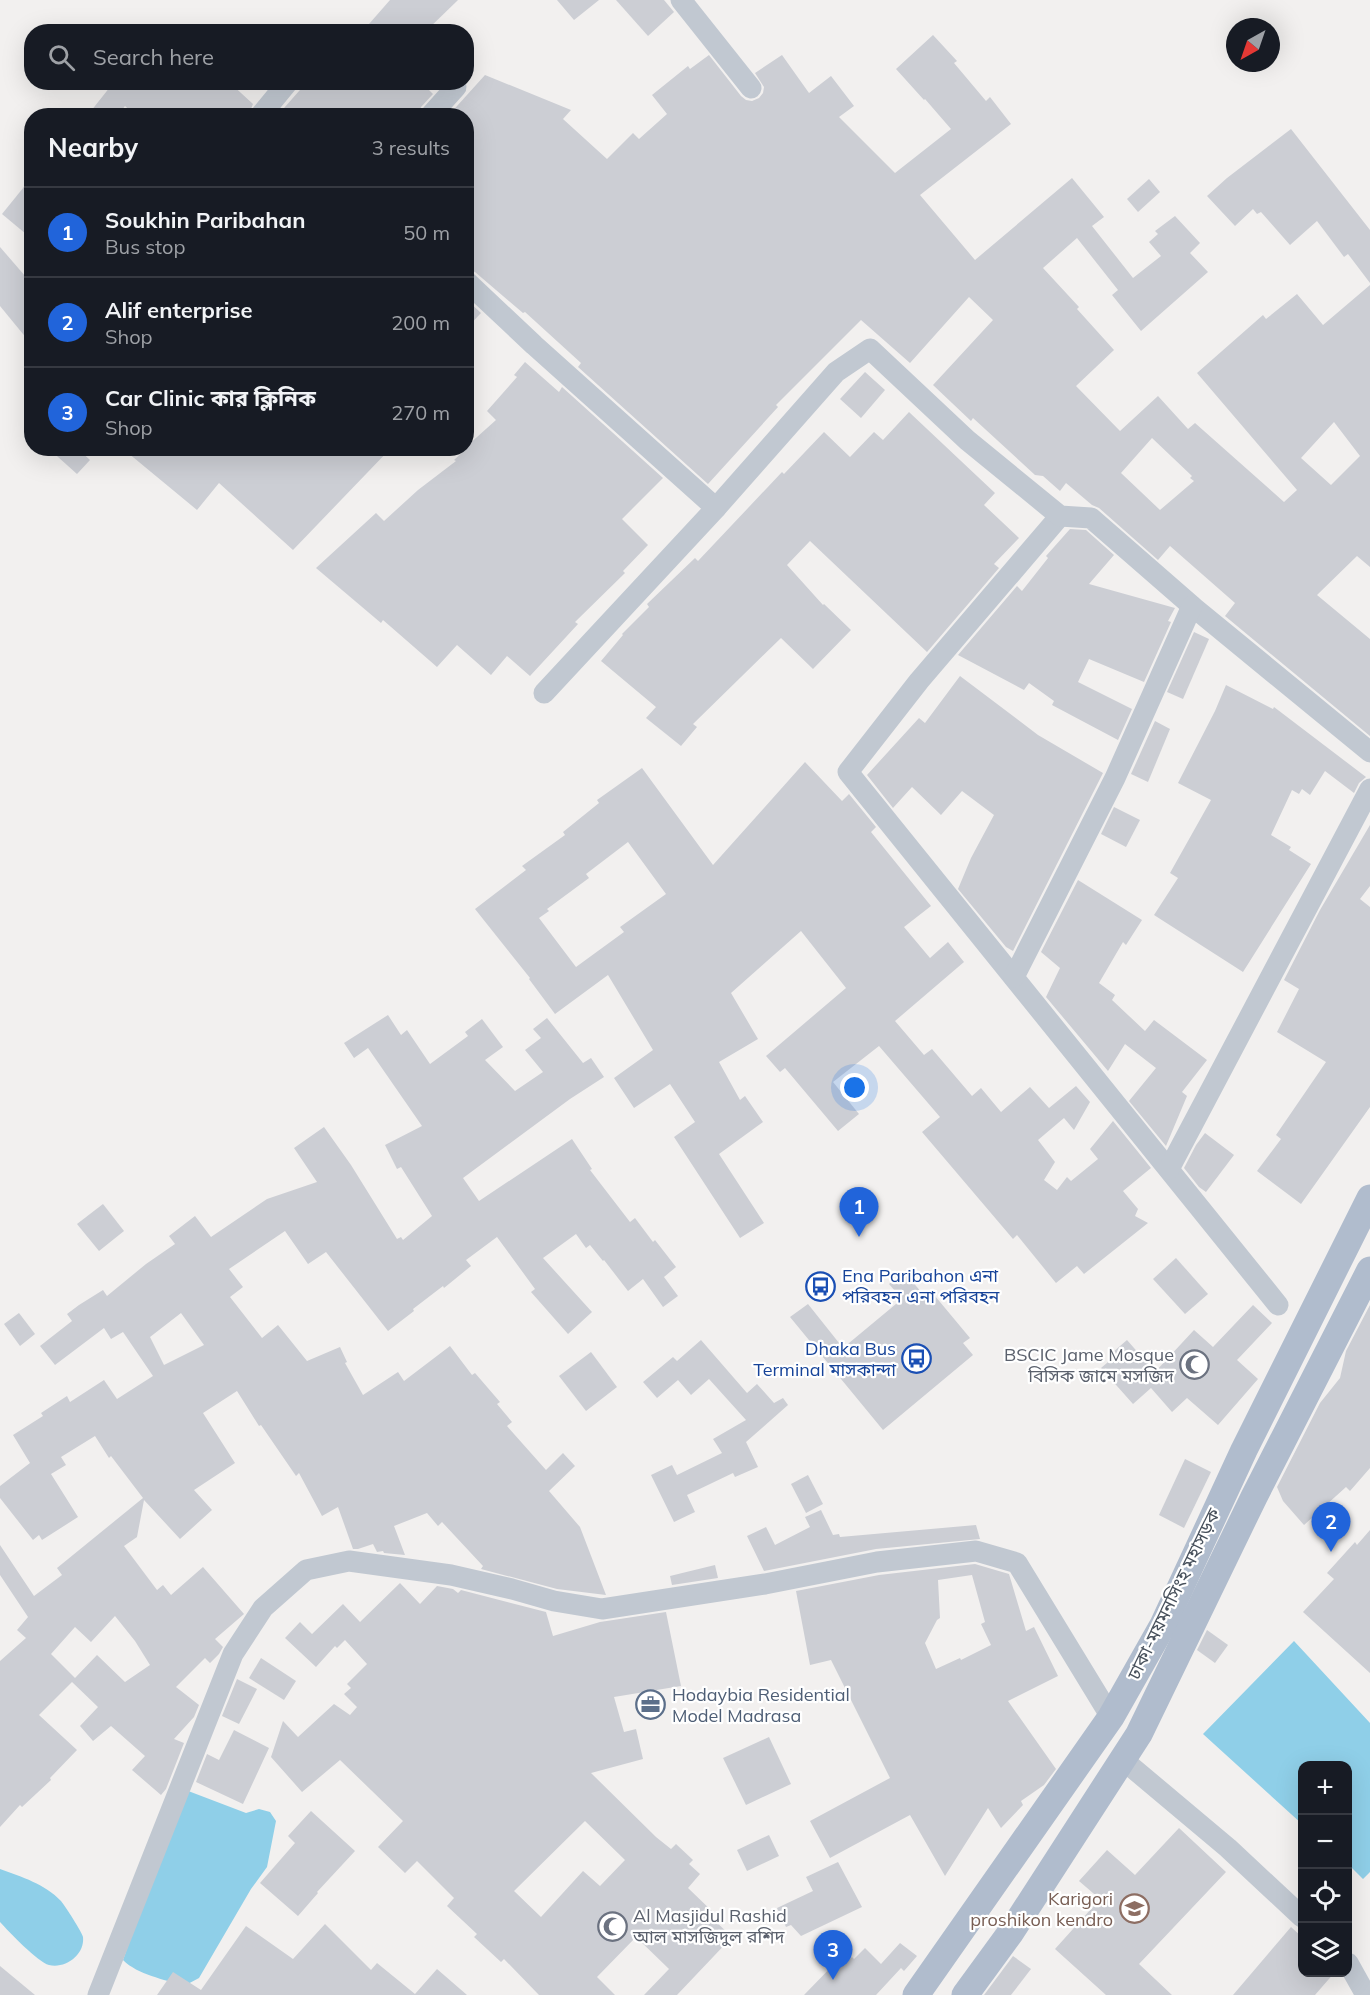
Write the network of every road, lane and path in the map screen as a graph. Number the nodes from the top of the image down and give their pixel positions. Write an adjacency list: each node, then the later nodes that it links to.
1 (681, 0): 2 (street)
2 (751, 87)
3 (281, 90): 5 (street)
4 (453, 90): 6 (street)
5 (267, 108)
6 (437, 108)
7 (474, 288): 8 (street)
8 (716, 508): 9 (street); 11 (street)
9 (1060, 516): 10 (street); 14 (street)
10 (1192, 606): 12 (street); 14 (street)
11 (544, 693)
12 (1370, 752)
13 (1370, 789): 15 (street)
14 (1014, 977): 15 (street)
15 (1168, 1169): 18 (street)
16 (1370, 1198): 19 (main road, ঢাকা-ময়মনসিংহ মহাসড়ক)
17 (1370, 1270): 20 (main road, ঢাকা-ময়মনসিংহ মহাসড়ক)
18 (1278, 1305)
19 (1111, 1717): 23 (street); 24 (main road, ঢাকা-ময়মনসিংহ মহাসড়ক)
20 (1122, 1760): 21 (street); 25 (main road, ঢাকা-ময়মনসিংহ মহাসড়ক)
21 (1298, 1913)
22 (1352, 1971): 26 (street)
23 (98, 1995)
24 (916, 1995)
25 (965, 1995)
26 (1366, 1995)

